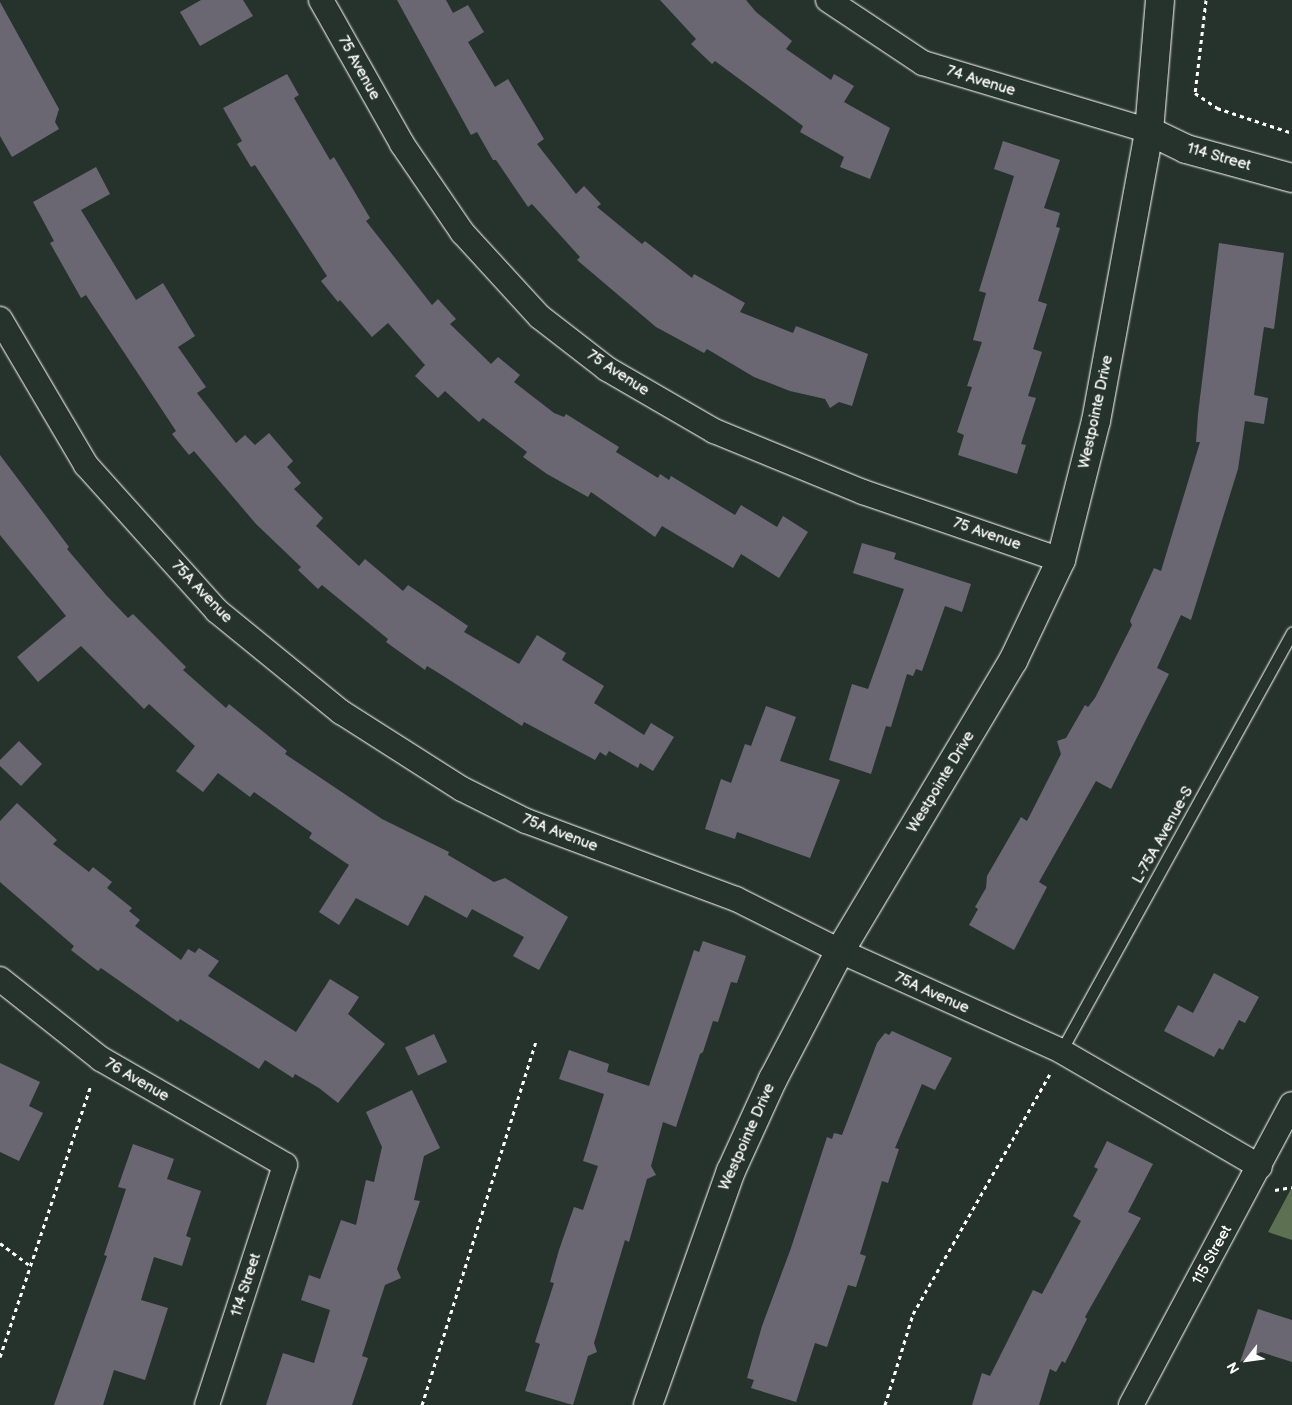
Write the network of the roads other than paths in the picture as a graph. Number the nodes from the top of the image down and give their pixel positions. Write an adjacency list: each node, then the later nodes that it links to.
1 (322, 0): 7 (street, 75 Avenue)
2 (828, 0): 4 (street, 74 Avenue)
3 (1160, 0): 4 (street, Westpointe Drive)
4 (1149, 131): 5 (street, 114 Street); 7 (street, Westpointe Drive)
5 (1292, 178)
6 (0, 319): 9 (street, 75A Avenue)
7 (1061, 560): 9 (street, Westpointe Drive)
8 (1292, 632): 11 (lane, L-75A Avenue-S)
9 (840, 951): 11 (street, 75A Avenue); 17 (street, Westpointe Drive)
10 (0, 979): 13 (street, 76 Avenue)
11 (1061, 1051): 14 (street, 75A Avenue)
12 (1292, 1104): 14 (street, 115 Street)
13 (285, 1165): 16 (street, 114 Street)
14 (1260, 1167): 15 (street, 115 Street)
15 (1134, 1404)
16 (207, 1405)
17 (648, 1405)

